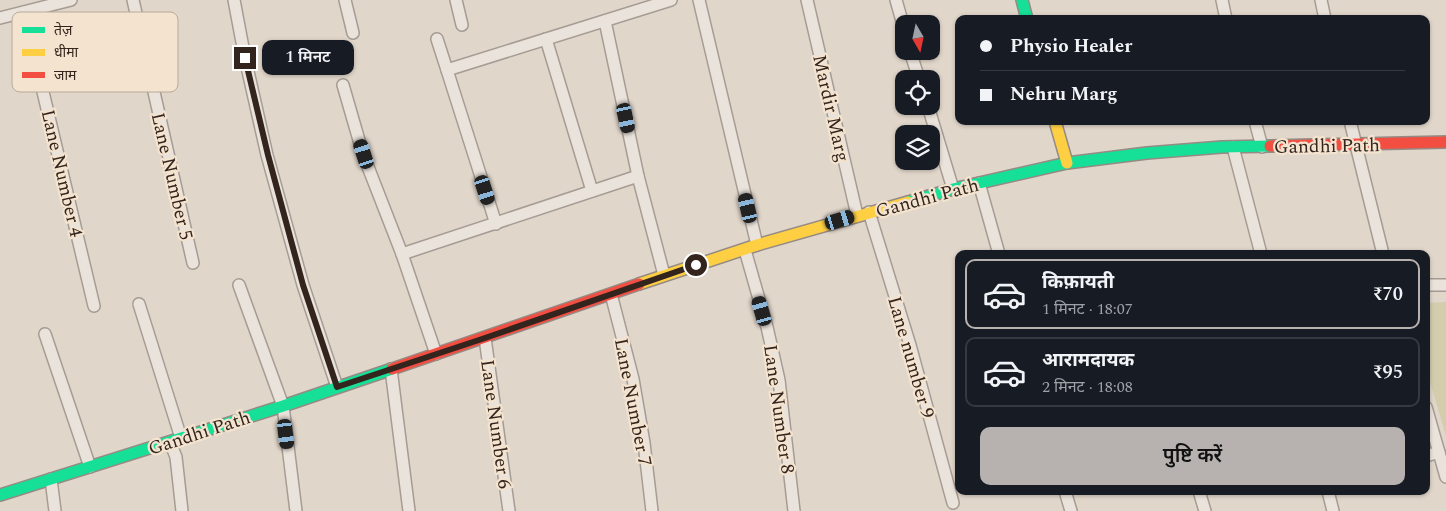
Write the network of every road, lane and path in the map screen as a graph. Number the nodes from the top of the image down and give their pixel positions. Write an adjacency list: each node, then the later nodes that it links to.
1 (71, 0): 12 (street)
2 (234, 0): 60 (street)
3 (345, 0): 19 (street)
4 (456, 0): 18 (street)
5 (671, 0): 17 (street)
6 (700, 0): 42 (street)
7 (808, 0): 40 (street, Mardir Marg)
8 (896, 0): 13 (street)
9 (1022, 0): 14 (street)
10 (1222, 0): 15 (street)
11 (1321, 0): 16 (street)
12 (24, 12)
13 (900, 15)
14 (1027, 15)
15 (1225, 15)
16 (1324, 15)
17 (605, 21): 21 (street); 35 (street)
18 (462, 25)
19 (353, 33)
20 (438, 39): 22 (street)
21 (546, 40): 22 (street); 38 (street)
22 (447, 70): 41 (street)
23 (343, 85): 47 (street)
24 (43, 92): 55 (street, Lane Number 4)
25 (153, 92): 48 (street, Lane Number 5)
26 (931, 115): 37 (street)
27 (1056, 125): 34 (street)
28 (1256, 125): 32 (street)
29 (1351, 125): 31 (street)
30 (1446, 142): 31 (street, Gandhi Path)
31 (1355, 145): 32 (street, Gandhi Path); 46 (street)
32 (1262, 146): 33 (street, Gandhi Path)
33 (1233, 147): 34 (street, Gandhi Path); 45 (street)
34 (1066, 163): 36 (street, Gandhi Path)
35 (638, 176): 38 (street); 49 (street)
36 (980, 183): 37 (street, Gandhi Path); 44 (street)
37 (953, 189): 39 (street, Gandhi Path)
38 (592, 191): 41 (street)
39 (869, 212): 40 (street, Gandhi Path); 73 (street, Lane number 9)
40 (857, 215): 42 (street, Gandhi Path)
41 (496, 224): 47 (street)
42 (757, 245): 43 (street, Gandhi Path)
43 (745, 250): 49 (street, Gandhi Path); 80 (street, Lane Number 8)
44 (998, 250)
45 (1260, 250)
46 (1382, 250)
47 (402, 254): 58 (street)
48 (193, 263)
49 (664, 275): 53 (street, Gandhi Path)
50 (239, 285): 61 (street)
51 (1430, 285): 52 (street)
52 (1446, 285)
53 (611, 294): 57 (street, Gandhi Path); 79 (street, Lane Number 7)
54 (139, 304): 63 (street)
55 (94, 306)
56 (45, 334): 66 (street)
57 (485, 338): 58 (street, Gandhi Path); 78 (street, Lane Number 6)
58 (436, 354): 59 (street, Gandhi Path)
59 (391, 369): 60 (street, Gandhi Path); 77 (street)
60 (337, 387): 61 (street, Gandhi Path)
61 (283, 406): 63 (street, Gandhi Path); 76 (street)
62 (1430, 421): 64 (street)
63 (175, 440): 66 (street, Gandhi Path); 75 (street)
64 (1439, 452): 65 (street); 67 (street)
65 (1430, 455)
66 (90, 467): 68 (street, Gandhi Path)
67 (1446, 477)
68 (51, 479): 69 (street, Gandhi Path); 74 (street)
69 (0, 495)
70 (1066, 495): 81 (street)
71 (1200, 495): 82 (street)
72 (1329, 495): 83 (street)
73 (953, 503)
74 (55, 511)
75 (182, 511)
76 (296, 511)
77 (409, 511)
78 (510, 511)
79 (652, 511)
80 (794, 511)
81 (1071, 511)
82 (1205, 511)
83 (1333, 511)

